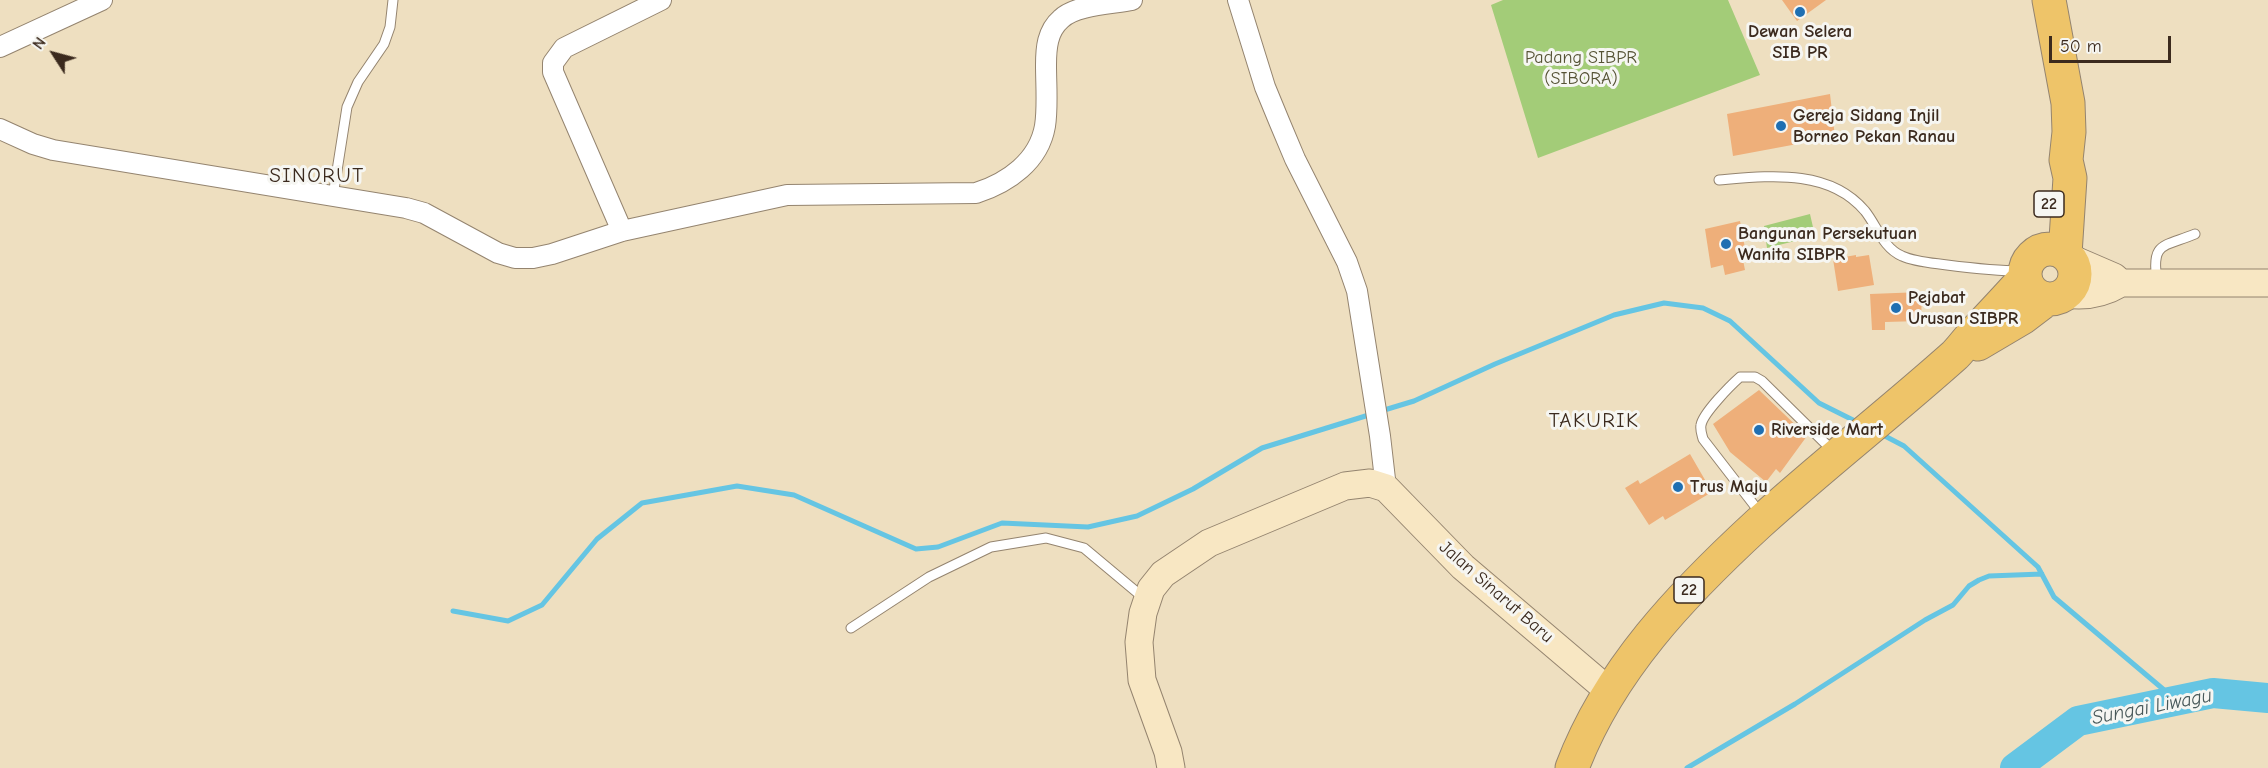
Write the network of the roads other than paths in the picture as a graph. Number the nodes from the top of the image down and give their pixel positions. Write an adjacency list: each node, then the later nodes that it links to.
1 (102, 0): 7 (street)
2 (393, 0): 10 (lane)
3 (661, 0): 11 (street)
4 (1132, 0): 11 (street)
5 (1238, 0): 18 (street)
6 (2049, 0): 13 (highway, 22)
7 (0, 47)
8 (0, 129): 10 (street)
9 (1719, 180): 13 (lane)
10 (333, 196): 11 (street)
11 (622, 231)
12 (2195, 234): 14 (lane)
13 (2049, 272): 16 (street); 16 (street); 17 (highway, 22)
14 (2157, 283): 15 (street); 16 (street)
15 (2268, 283)
16 (2121, 284)
17 (1842, 450): 19 (highway, 22); 19 (lane)
18 (1386, 488): 20 (street); 22 (street, Jalan Sinarut Baru)
19 (1765, 518): 22 (highway, 22)
20 (1147, 602): 21 (lane); 23 (street)
21 (851, 628)
22 (1610, 692): 24 (highway, 22)
23 (1171, 768)
24 (1572, 768)

